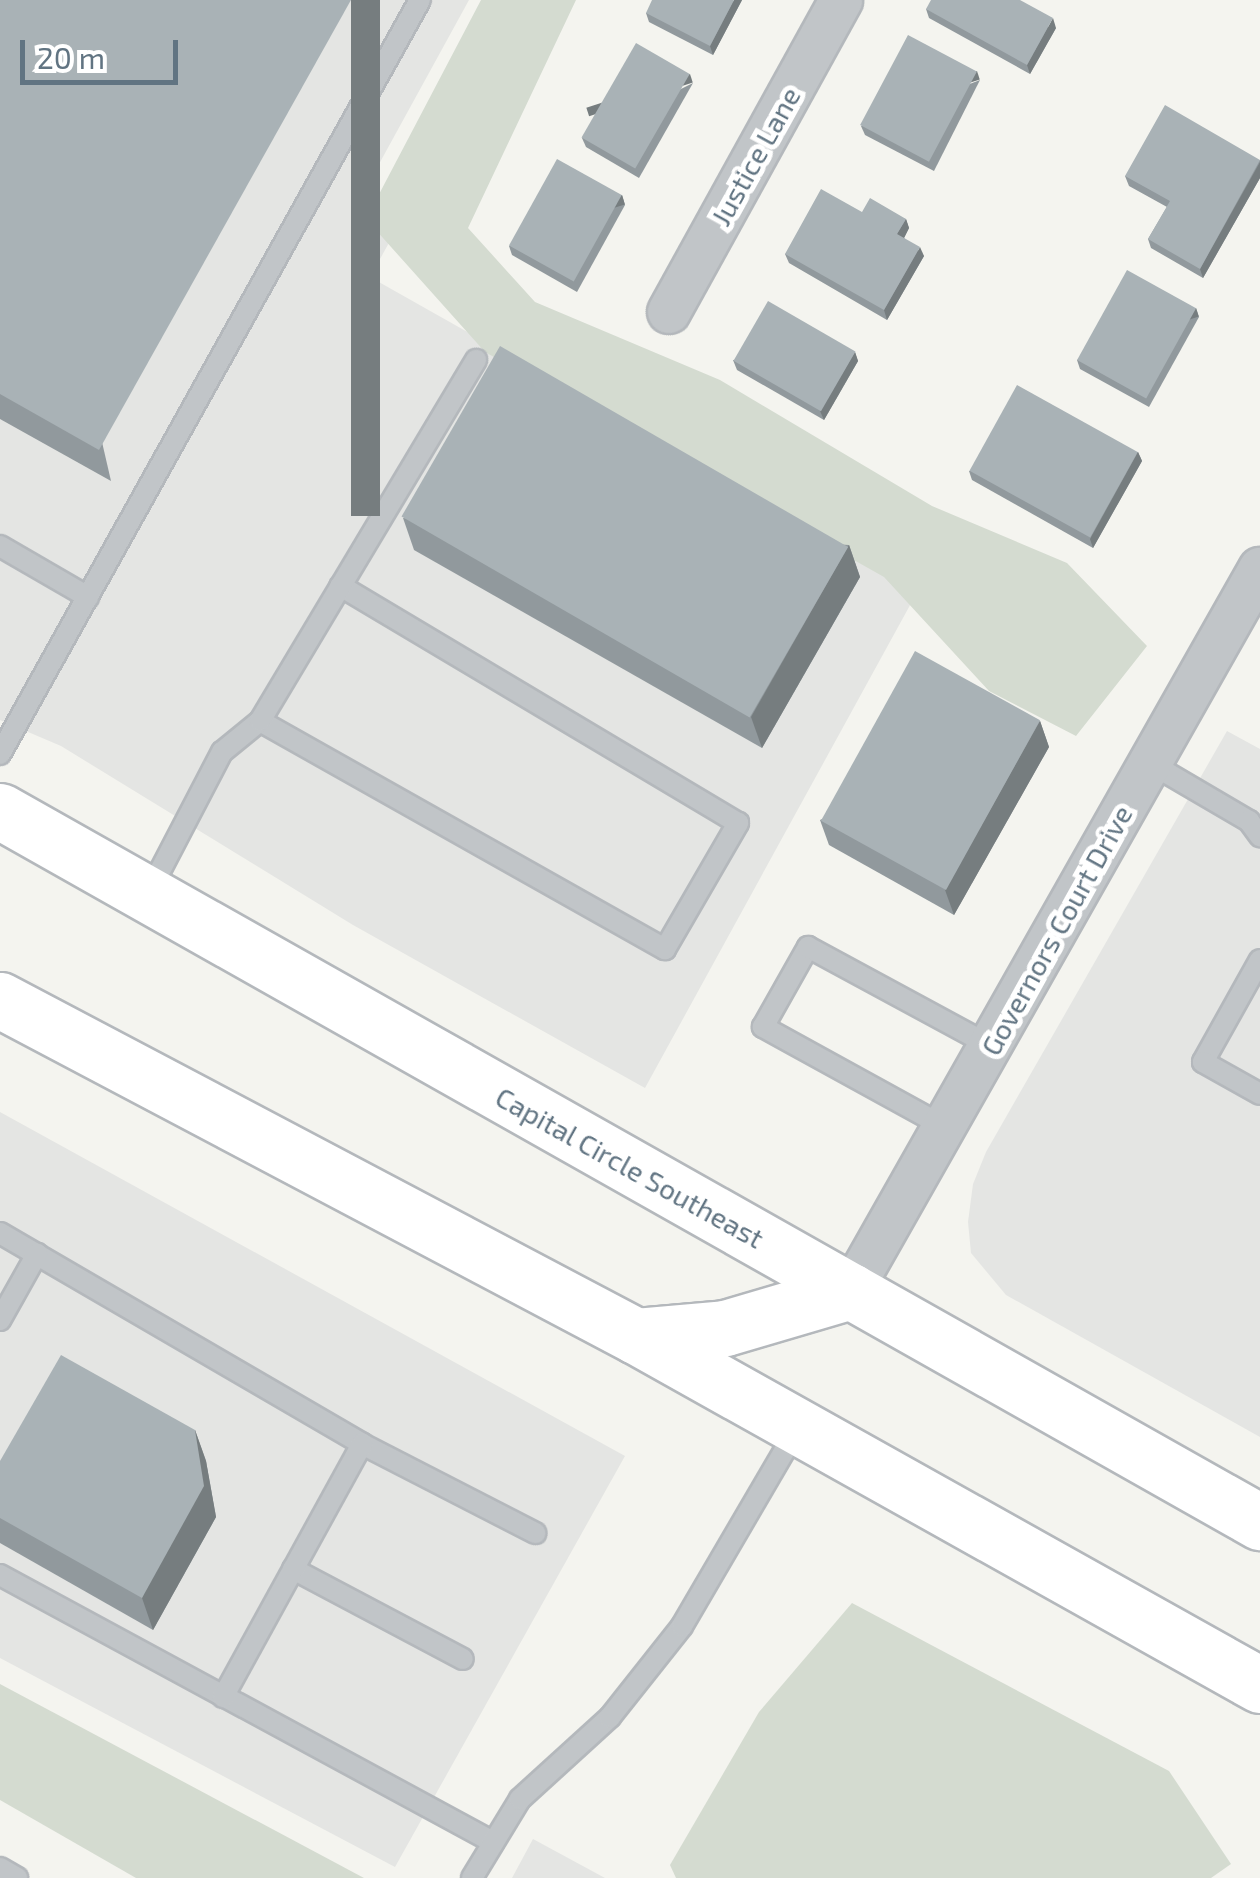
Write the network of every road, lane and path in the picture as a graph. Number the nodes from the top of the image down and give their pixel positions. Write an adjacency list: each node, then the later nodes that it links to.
1 (420, 0): 8 (lane)
2 (840, 0): 3 (street, Justice Lane)
3 (670, 312)
4 (476, 360): 7 (lane)
5 (0, 546): 8 (lane)
6 (1260, 569): 11 (street, Governors Court Drive)
7 (340, 586): 9 (lane); 9 (lane)
8 (88, 597): 10 (lane)
9 (260, 720): 14 (lane)
10 (0, 754)
11 (1150, 763): 13 (lane); 17 (street, Governors Court Drive)
12 (0, 811): 14 (main road, Capital Circle Southeast)
13 (1260, 836)
14 (147, 896): 22 (main road, Capital Circle Southeast)
15 (1260, 960): 18 (lane)
16 (0, 1000): 24 (main road)
17 (990, 1046): 19 (street, Governors Court Drive); 19 (lane)
18 (1260, 1094)
19 (944, 1127): 22 (street, Governors Court Drive)
20 (0, 1233): 21 (lane)
21 (37, 1254): 23 (lane); 26 (lane)
22 (852, 1291): 24 (main road); 27 (main road, Capital Circle Southeast)
23 (0, 1320)
24 (636, 1336): 25 (main road)
25 (798, 1426): 32 (main road); 34 (lane)
26 (362, 1444): 28 (lane); 29 (lane)
27 (1260, 1522)
28 (535, 1533)
29 (293, 1570): 31 (lane); 33 (lane)
30 (0, 1575): 33 (lane)
31 (463, 1659)
32 (1260, 1685)
33 (223, 1697): 34 (lane)
34 (492, 1842): 37 (lane)
35 (0, 1868): 36 (lane)
36 (17, 1878)
37 (472, 1878)

